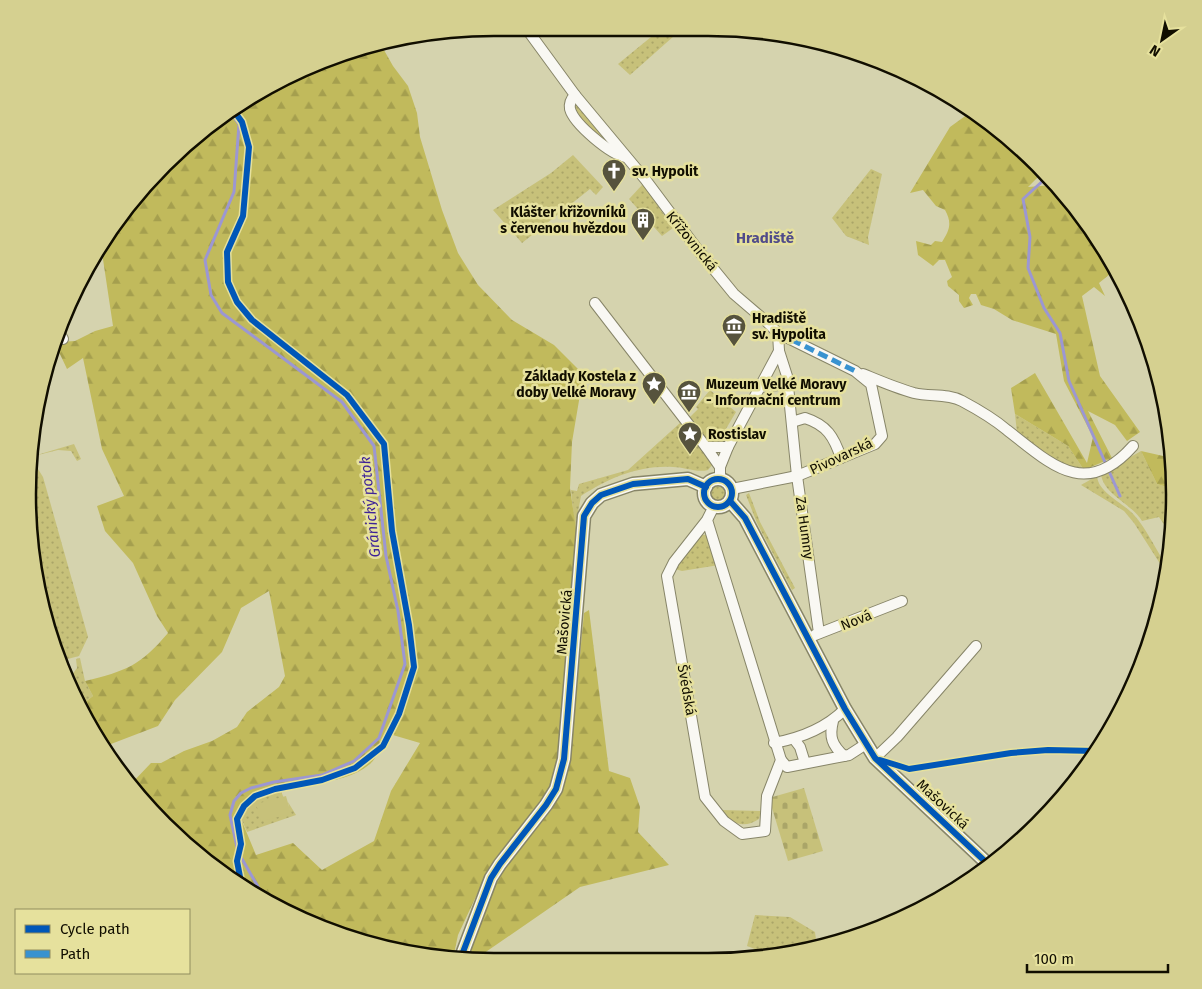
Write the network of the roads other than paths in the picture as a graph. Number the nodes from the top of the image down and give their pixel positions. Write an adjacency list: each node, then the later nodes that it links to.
1 (532, 36): 2 (street, Křížovnická)
2 (575, 95): 3 (street, Křížovnická); 3 (street, Křížovnická)
3 (627, 157): 5 (street, Křížovnická)
4 (595, 303): 11 (street)
5 (778, 333): 6 (street); 7 (street, Pivovarská)
6 (779, 351): 8 (street, Za Humny); 9 (street)
7 (856, 371): 12 (street); 14 (street, Pivovarská)
8 (788, 384): 9 (street); 10 (street, Za Humny)
9 (760, 387): 13 (street)
10 (792, 422): 14 (street); 16 (street, Za Humny)
11 (706, 446): 13 (street); 15 (street)
12 (1133, 446)
13 (728, 447): 15 (street)
14 (840, 458): 16 (street, Pivovarská)
15 (720, 473): 17 (street); 18 (street, Mašovická)
16 (797, 476): 18 (street, Pivovarská); 22 (street, Za Humny)
17 (706, 487): 19 (street); 34 (street, Mašovická)
18 (731, 495): 19 (street); 22 (street, Mašovická)
19 (714, 506): 20 (street)
20 (707, 520): 27 (street); 31 (street, Švédská)
21 (902, 601): 22 (street, Nová)
22 (814, 636): 24 (street, Mašovická)
23 (976, 646): 30 (street)
24 (846, 709): 25 (street); 28 (street, Mašovická)
25 (833, 721): 26 (street); 29 (street)
26 (794, 739): 27 (street); 32 (street)
27 (774, 743): 31 (street)
28 (866, 744): 29 (street); 30 (street, Mašovická)
29 (844, 756): 32 (street)
30 (875, 758): 33 (street, Mašovická)
31 (781, 760): 32 (street)
32 (805, 763)
33 (983, 860)
34 (463, 952)

